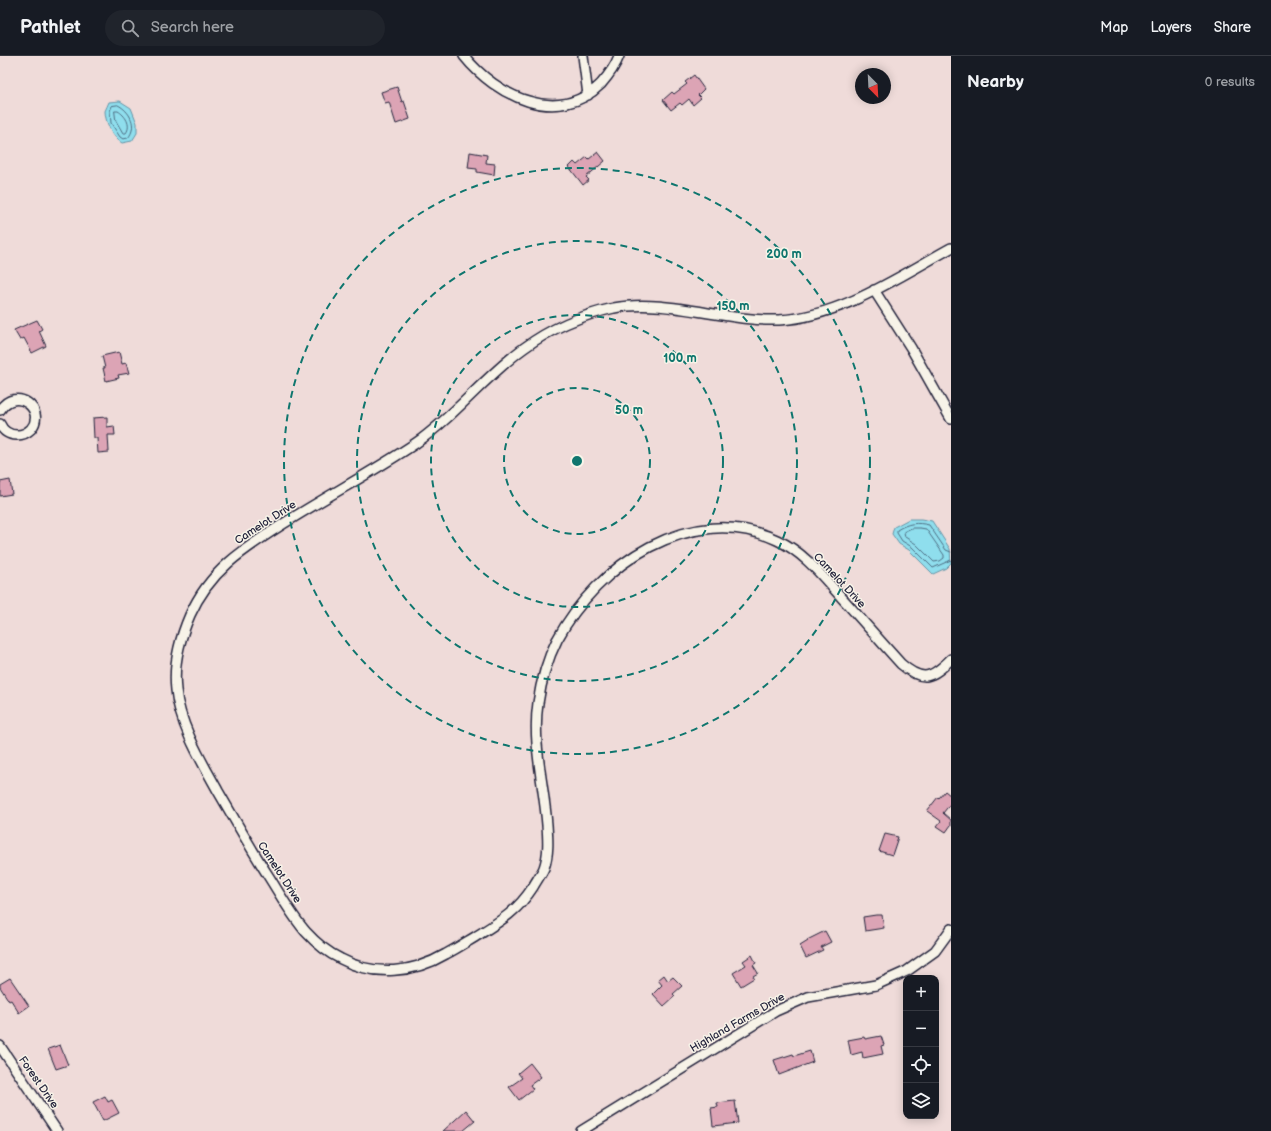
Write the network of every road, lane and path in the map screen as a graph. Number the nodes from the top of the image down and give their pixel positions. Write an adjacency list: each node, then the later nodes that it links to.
1 (464, 56): 4 (street)
2 (583, 56): 4 (street)
3 (619, 56): 4 (street)
4 (588, 95)
5 (951, 248): 6 (street, Camelot Drive)
6 (874, 290): 8 (street); 10 (street, Camelot Drive)
7 (0, 410): 9 (street)
8 (951, 419)
9 (0, 424)
10 (951, 659)
11 (951, 929): 14 (street, Highland Farms Drive)
12 (0, 1046): 13 (street, Forest Drive)
13 (58, 1131)
14 (581, 1131)

